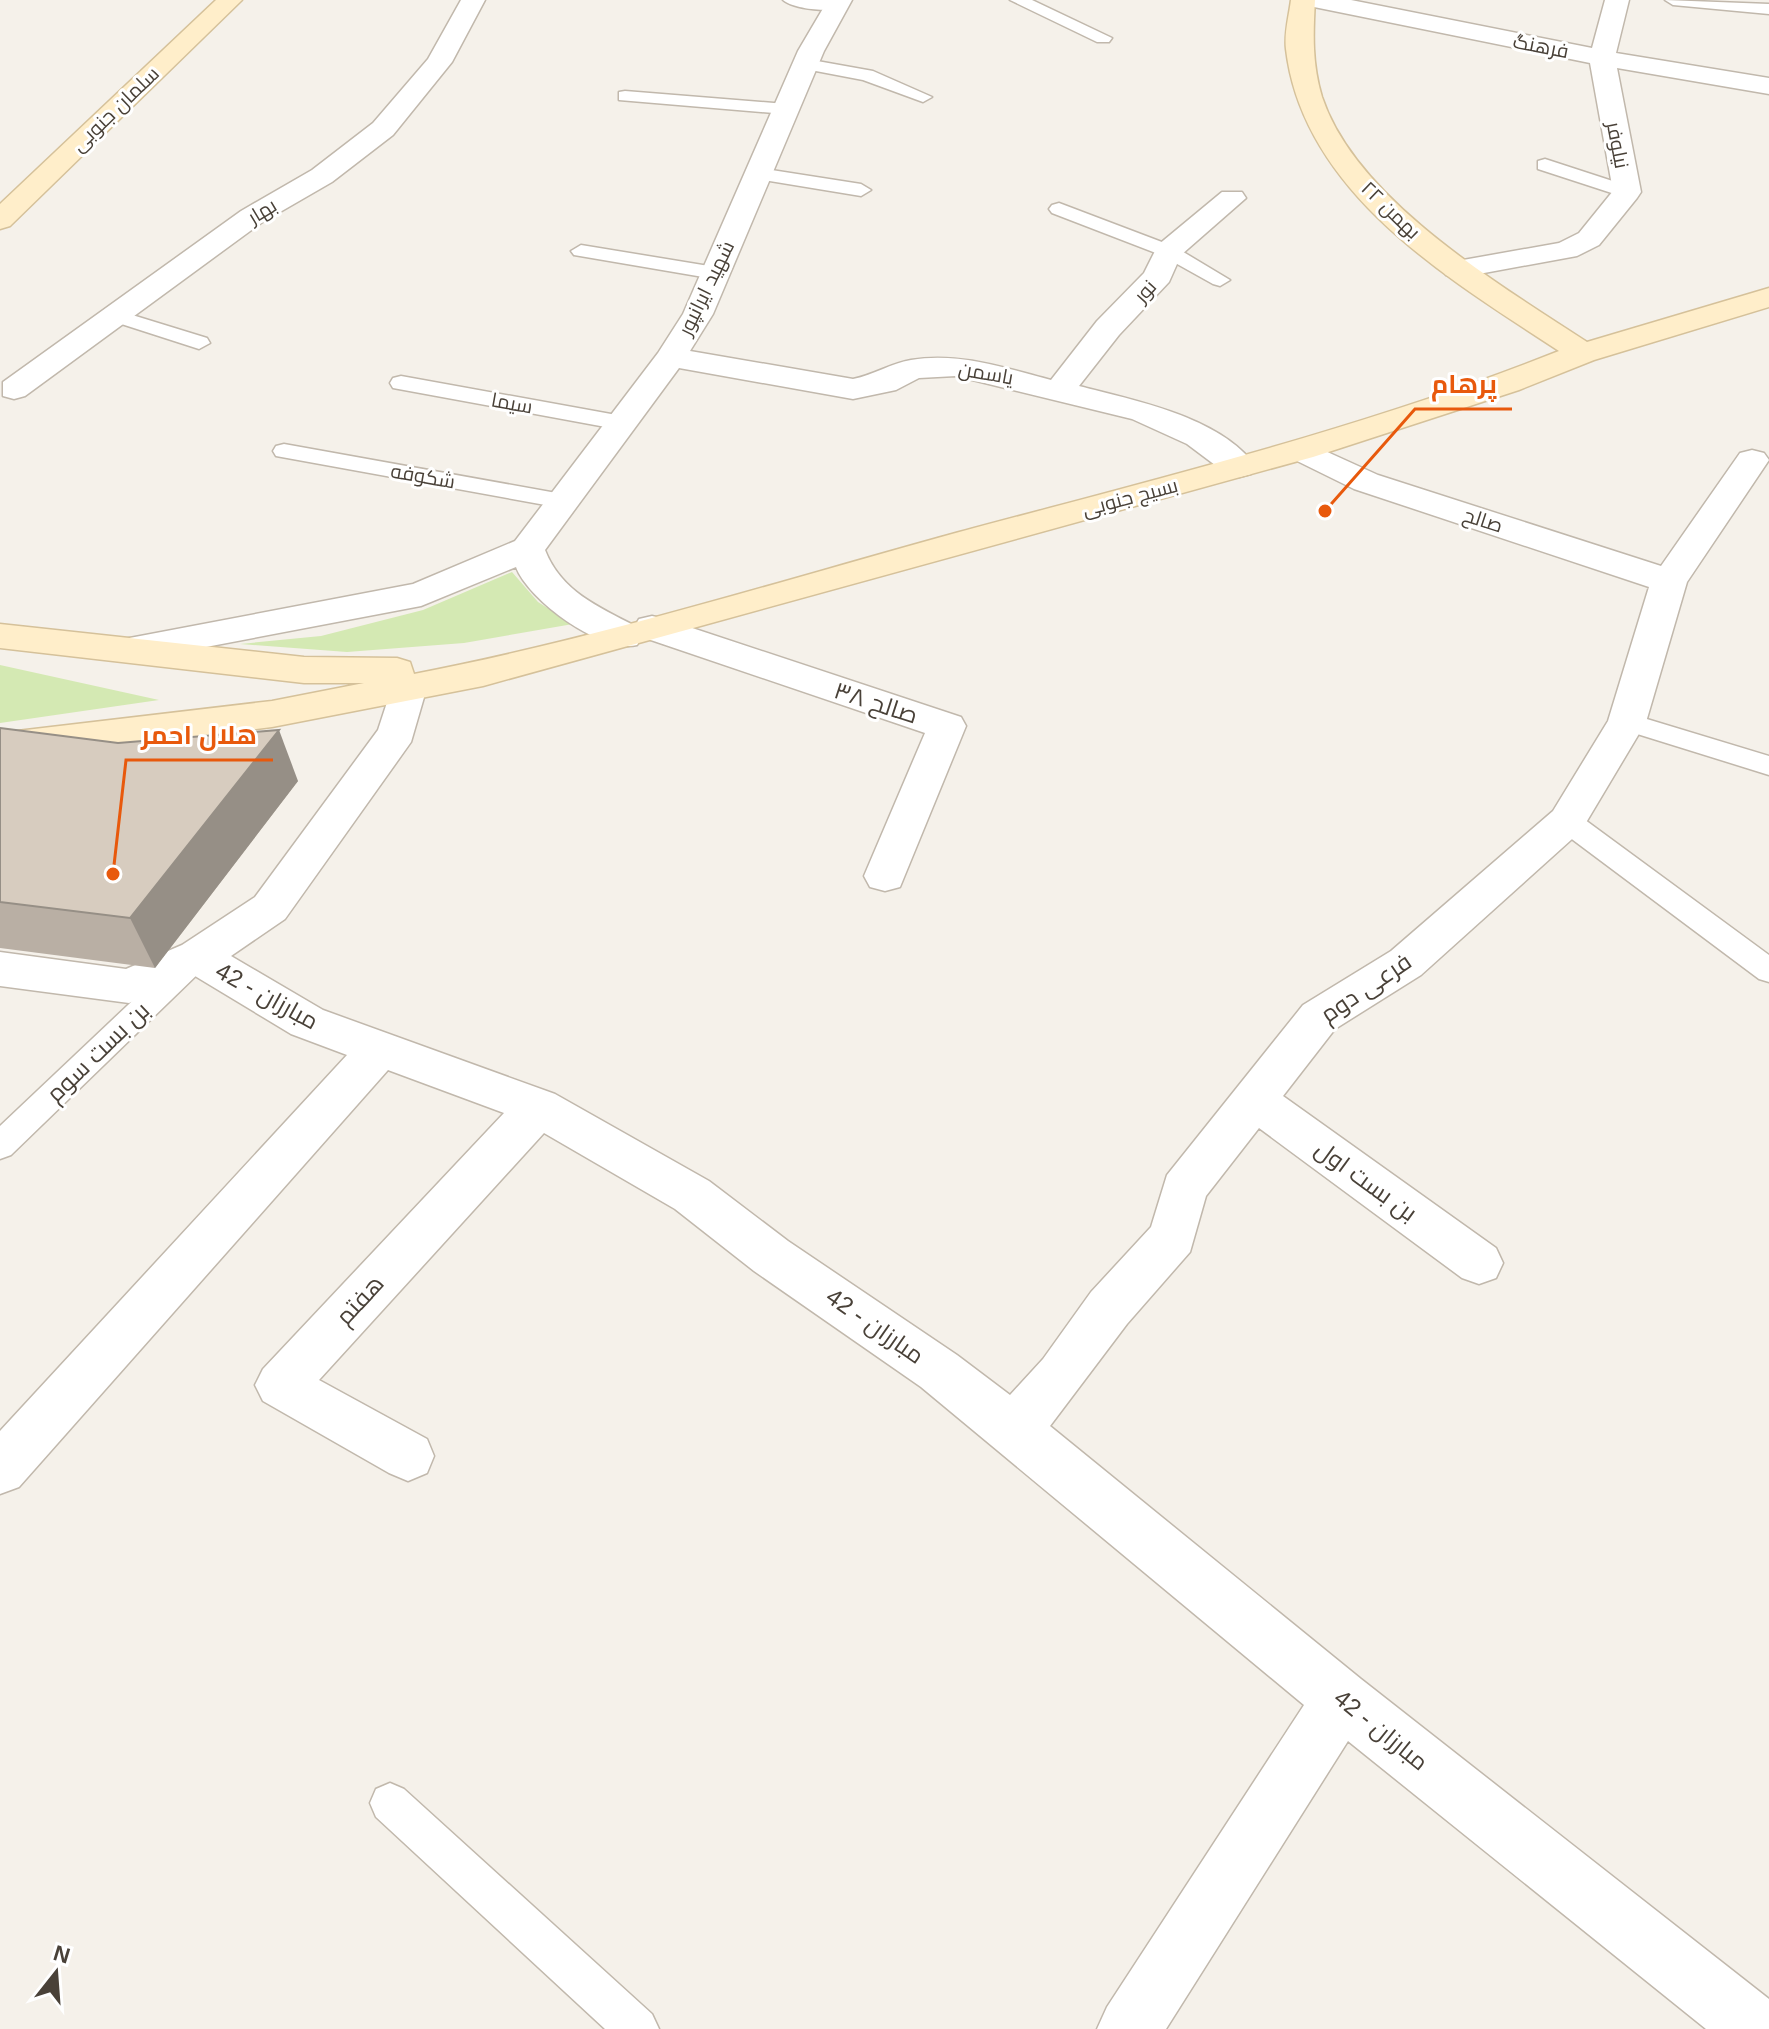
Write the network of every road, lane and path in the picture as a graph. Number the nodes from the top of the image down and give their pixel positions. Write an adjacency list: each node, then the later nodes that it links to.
1 (230, 0): 24 (main road, سلمان جنوبی)
2 (473, 0): 31 (street, بهار)
3 (791, 0): 9 (lane)
4 (1018, 0): 11 (lane)
5 (1303, 0): 27 (main road, ۲۲ بهمن)
6 (1314, 0): 12 (street, فرهنگ)
7 (1617, 0): 12 (street, نیلوفر)
8 (1673, 0): 10 (lane)
9 (838, 2): 13 (street, شهید ایرانپور)
10 (1769, 9)
11 (1103, 38)
12 (1602, 58): 14 (street, فرهنگ); 21 (street, نیلوفر)
13 (806, 64): 16 (lane); 17 (street, شهید ایرانپور)
14 (1769, 86)
15 (625, 96): 17 (lane)
16 (923, 97)
17 (786, 109): 19 (street, شهید ایرانپور)
18 (1545, 165): 21 (lane)
19 (758, 174): 20 (lane); 28 (street, شهید ایرانپور)
20 (861, 190)
21 (1627, 192): 27 (street, نیلوفر)
22 (1232, 198): 26 (street, نور)
23 (1059, 209): 26 (lane)
24 (0, 220)
25 (581, 251): 28 (lane)
26 (1168, 251): 29 (lane); 36 (street, نور)
27 (1457, 269): 33 (main road, ۲۲ بهمن)
28 (715, 273): 34 (street, شهید ایرانپور)
29 (1220, 280)
30 (1769, 297): 33 (main road, بسیج جنوبی)
31 (116, 316): 32 (lane); 37 (street, بهار)
32 (199, 343)
33 (1583, 353): 39 (main road, بسیج جنوبی)
34 (671, 357): 36 (street, یاسمن); 38 (street, شهید ایرانپور)
35 (401, 383): 38 (lane, سیما)
36 (1060, 389): 42 (street, یاسمن)
37 (5, 395)
38 (622, 423): 43 (street, شهید ایرانپور)
39 (1301, 450): 42 (main road, بسیج جنوبی); 45 (street, صالح)
40 (284, 451): 43 (lane, شکوفه)
41 (1752, 460): 45 (street, فرعی دوم)
42 (1239, 467): 46 (main road, بسیج جنوبی)
43 (562, 501): 44 (street, شهید ایرانپور)
44 (527, 549): 46 (street); 48 (street)
45 (1669, 581): 51 (street, فرعی دوم)
46 (638, 632): 49 (main road, بسیج جنوبی); 55 (street, صالح ۳۸)
47 (0, 636): 48 (main road)
48 (132, 649): 49 (main road)
49 (483, 673): 50 (main road)
50 (408, 687): 52 (main road); 56 (street, مبارزان - 42)
51 (1627, 722): 53 (lane); 54 (street, فرعی دوم)
52 (0, 747)
53 (1769, 766)
54 (1567, 821): 58 (lane); 60 (street, فرعی دوم)
55 (885, 876)
56 (197, 957): 57 (street); 59 (street, مبارزان - 42); 62 (lane, بن بست سوم)
57 (0, 969)
58 (1769, 971)
59 (381, 1048): 61 (street, مبارزان - 42); 66 (street)
60 (1253, 1099): 63 (street, بن بست اول); 64 (street, فرعی دوم)
61 (539, 1107): 64 (street, مبارزان - 42); 65 (street, هفتم)
62 (0, 1146)
63 (1479, 1263)
64 (1014, 1429): 67 (street, مبارزان - 42)
65 (408, 1456)
66 (0, 1469)
67 (1341, 1699): 70 (street); 71 (street, مبارزان - 42)
68 (390, 1803): 69 (lane)
69 (637, 2029)
70 (1129, 2029)
71 (1756, 2029)

